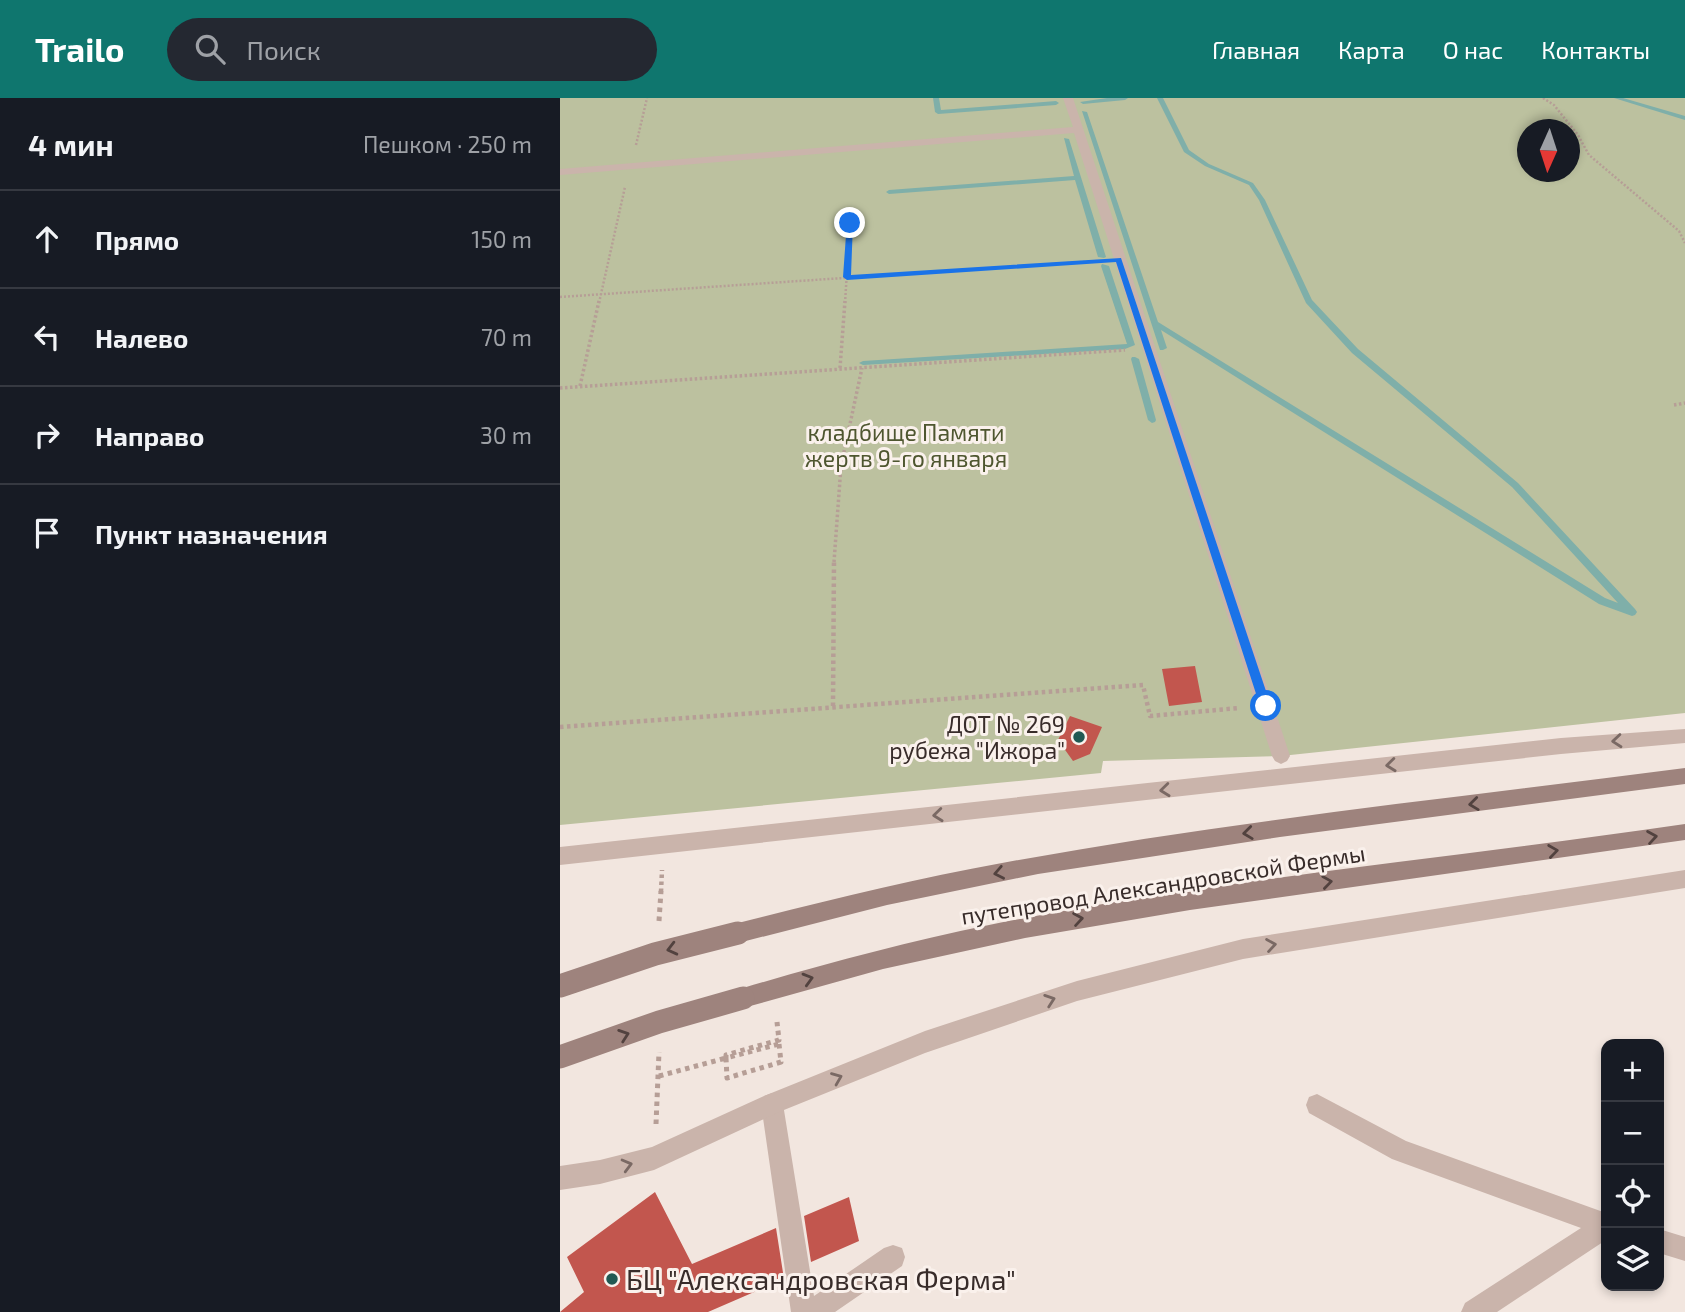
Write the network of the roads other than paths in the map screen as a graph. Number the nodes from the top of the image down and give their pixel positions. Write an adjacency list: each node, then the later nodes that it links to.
1 (1068, 98): 2 (street)
2 (1078, 130): 3 (street); 5 (street)
3 (560, 172)
4 (1685, 736): 8 (street, one-way to 8)
5 (1281, 756)
6 (1685, 776): 10 (main road, путепровод Александровской Фермы, one-way to 10, bridge)
7 (1685, 832): 11 (main road, путепровод Александровской Фермы, one-way to 7, bridge)
8 (560, 856)
9 (1685, 879): 12 (street, one-way to 9)
10 (560, 986)
11 (560, 1057)
12 (772, 1104): 14 (street, one-way to 12); 20 (street)
13 (1317, 1105): 15 (street)
14 (560, 1178)
15 (1601, 1224)
16 (1603, 1228): 22 (street)
17 (1664, 1243): 18 (street)
18 (1685, 1249)
19 (893, 1256): 21 (street)
20 (804, 1312)
21 (813, 1312)
22 (1474, 1312)

